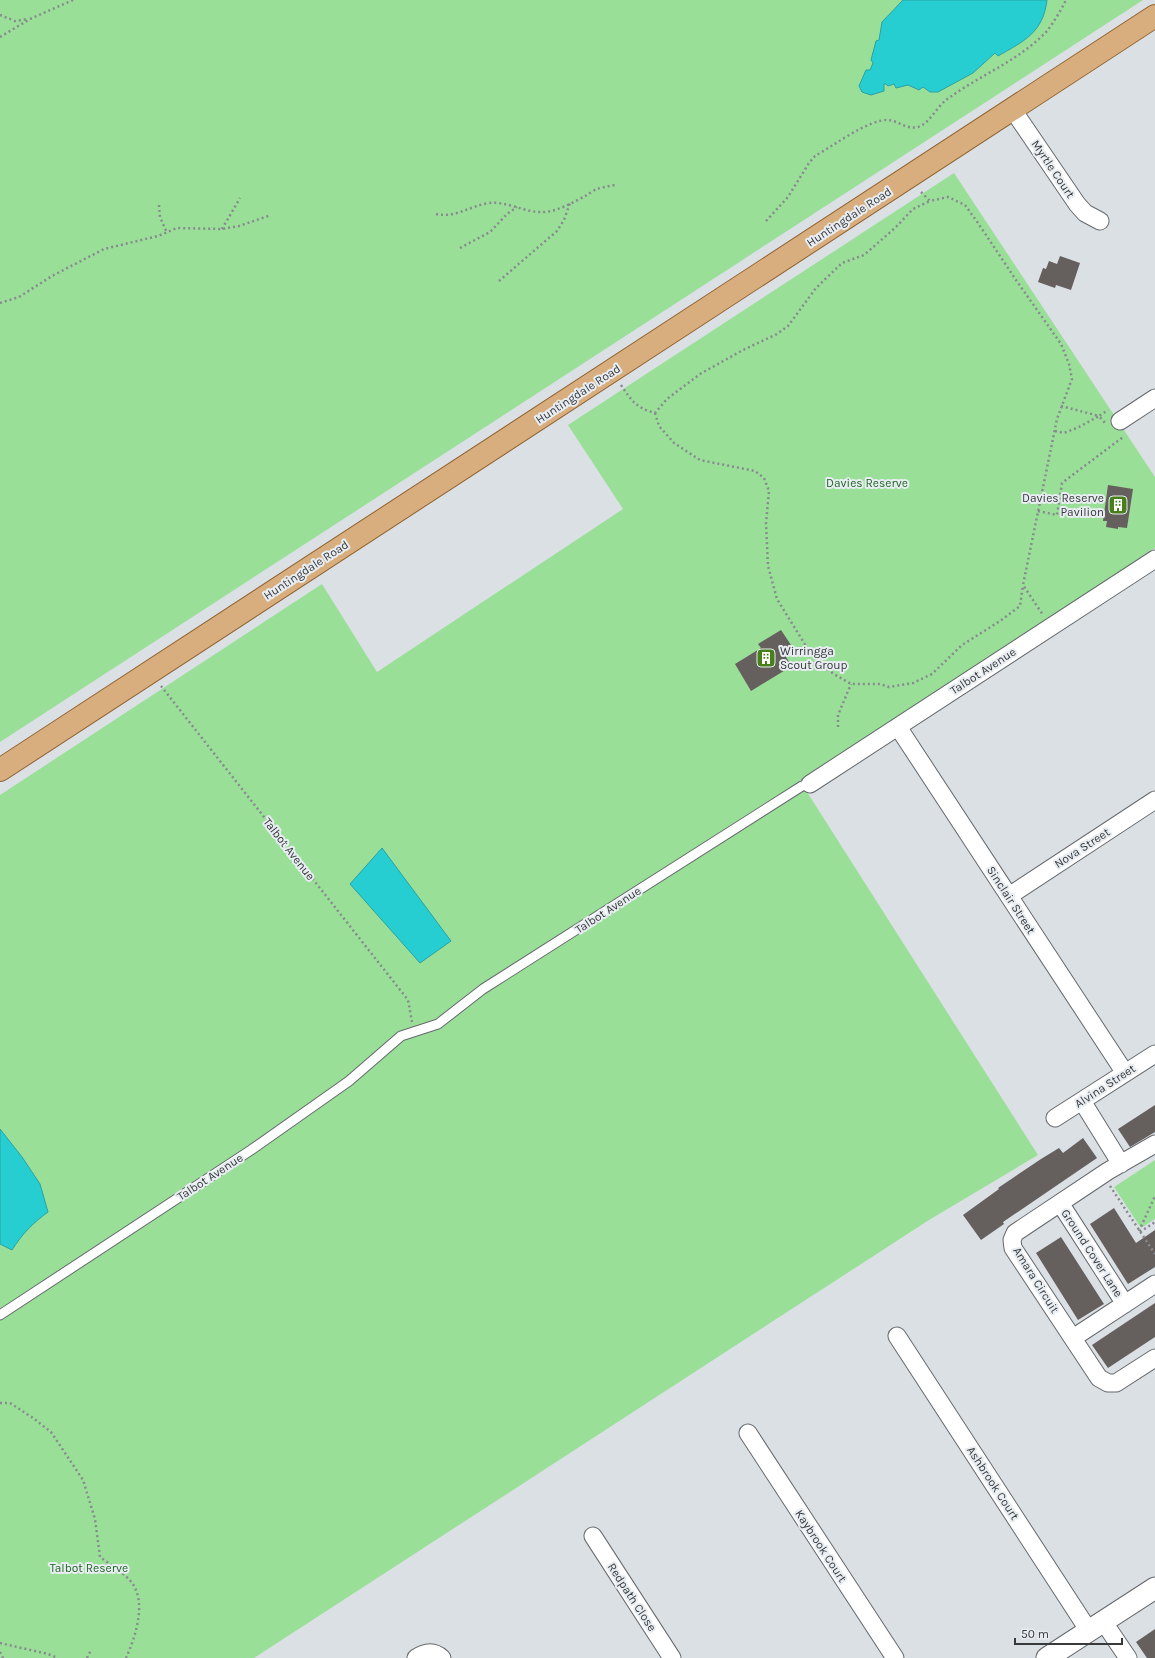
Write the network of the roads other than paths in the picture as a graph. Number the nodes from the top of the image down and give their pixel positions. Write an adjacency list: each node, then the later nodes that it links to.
1 (1155, 16): 2 (main road, Huntingdale Road)
2 (1013, 110): 3 (street, Myrtle Court); 8 (main road, Huntingdale Road)
3 (1100, 221)
4 (1155, 398): 5 (street)
5 (1120, 421)
6 (1155, 559): 7 (street, Talbot Avenue)
7 (898, 727): 9 (street, Talbot Avenue); 11 (street, Sinclair Street)
8 (0, 770)
9 (806, 784): 21 (lane, Talbot Avenue)
10 (1155, 800): 11 (street, Nova Street)
11 (1009, 896): 13 (street, Sinclair Street)
12 (1155, 1054): 13 (street, Alvina Street)
13 (1125, 1073): 14 (street, Alvina Street)
14 (1082, 1101): 15 (street, Alvina Street); 17 (street)
15 (1055, 1118)
16 (1155, 1144): 17 (street, Amara Circuit)
17 (1121, 1164): 18 (street, Amara Circuit)
18 (1060, 1203): 20 (street, Ground Cover Lane); 23 (street, Amara Circuit)
19 (1155, 1284): 20 (street)
20 (1125, 1304): 23 (street)
21 (0, 1315)
22 (897, 1336): 28 (street, Ashbrook Court)
23 (1073, 1338): 24 (street, Amara Circuit)
24 (1155, 1358)
25 (748, 1433): 32 (street, Kaybrook Court)
26 (593, 1536): 31 (street, Redpath Close)
27 (1155, 1588): 28 (street)
28 (1096, 1626): 33 (street); 34 (street, Ashbrook Court)
29 (416, 1658): 30 (street)
30 (442, 1658)
31 (672, 1658)
32 (895, 1658)
33 (1047, 1658)
34 (1128, 1658)

